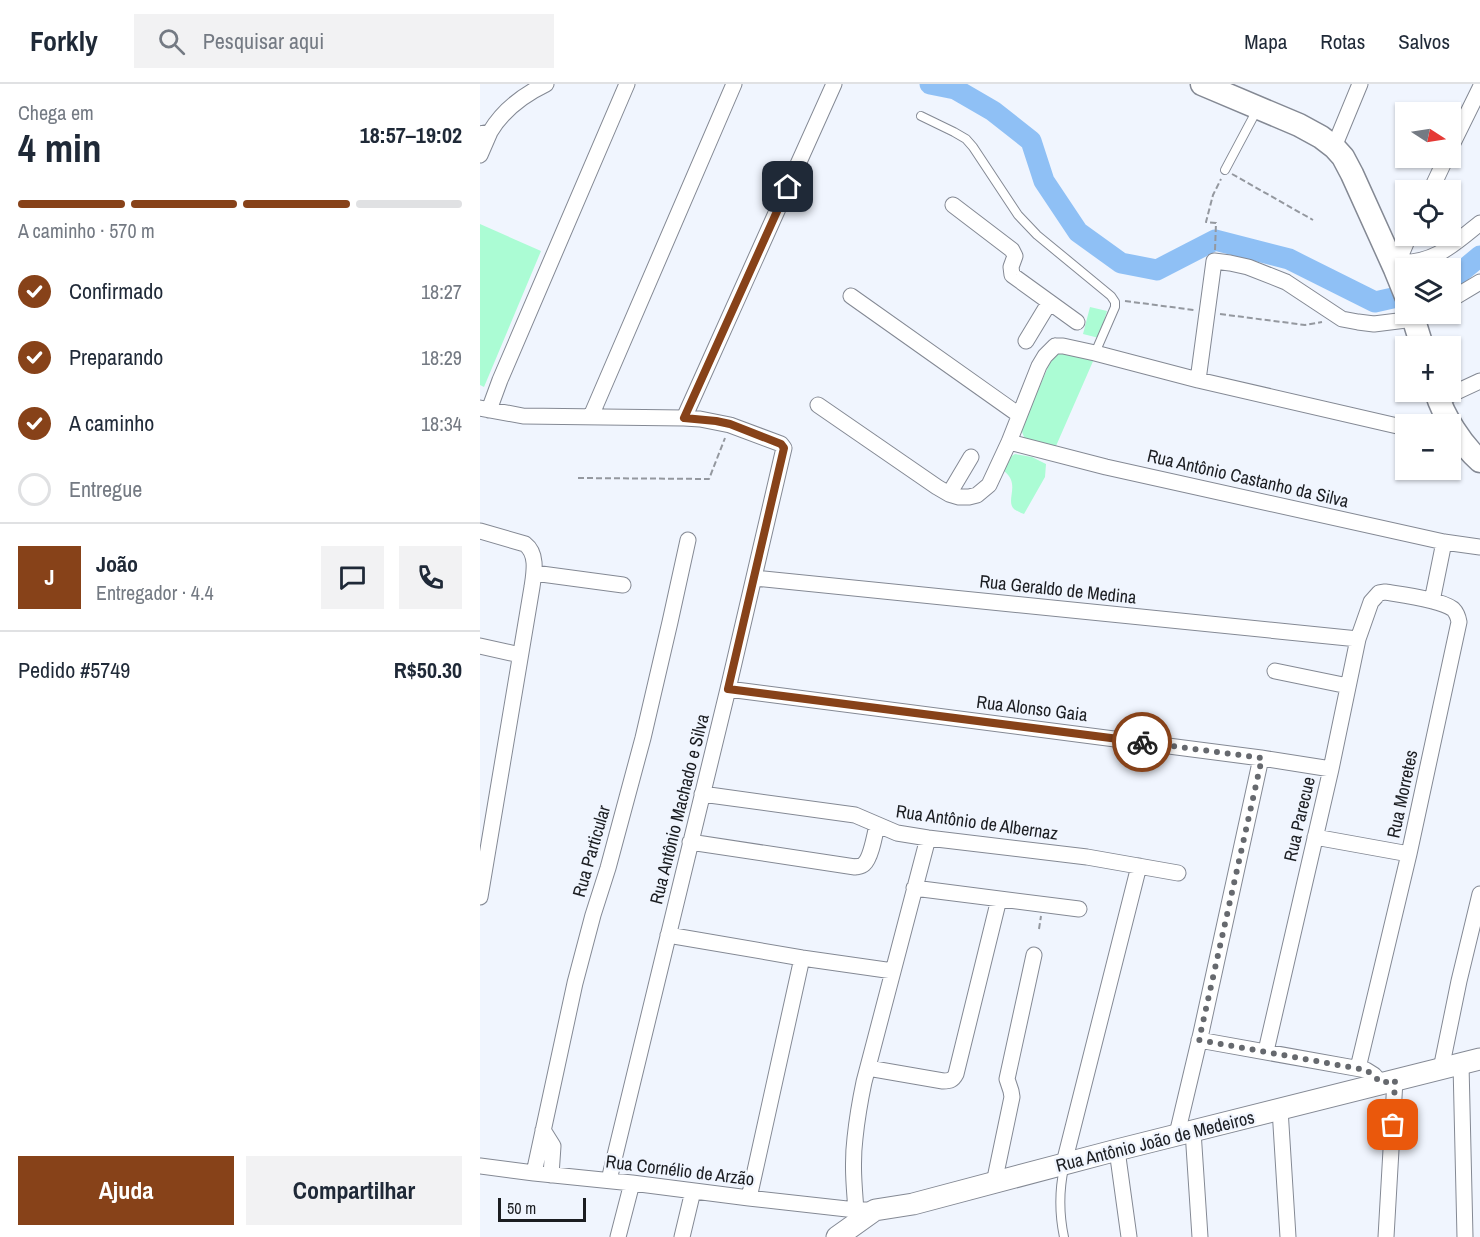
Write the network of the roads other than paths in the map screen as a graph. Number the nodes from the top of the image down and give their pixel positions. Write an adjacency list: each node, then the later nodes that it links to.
1 (546, 84): 11 (street)
2 (627, 84): 33 (street)
3 (734, 84): 34 (street)
4 (834, 84): 36 (street)
5 (1202, 84): 8 (main road)
6 (1360, 84): 12 (street)
7 (1480, 88): 10 (street)
8 (1258, 107): 12 (main road); 14 (lane)
9 (921, 116): 28 (lane)
10 (1461, 127)
11 (485, 133): 13 (street)
12 (1334, 147): 18 (main road)
13 (480, 155)
14 (1225, 170)
15 (953, 205): 22 (street)
16 (1480, 223): 17 (street)
17 (1429, 258)
18 (1395, 267)
19 (1480, 282): 20 (street)
20 (1461, 293)
21 (851, 296): 35 (street)
22 (1049, 303): 24 (street); 25 (street)
23 (1395, 320): 29 (street)
24 (1077, 322)
25 (1035, 327): 26 (street); 27 (street)
26 (1026, 341)
27 (1055, 346): 28 (street); 35 (street)
28 (1095, 353): 29 (street)
29 (1198, 380): 37 (street)
30 (1480, 381): 31 (street)
31 (1461, 388)
32 (818, 405): 42 (street)
33 (484, 409): 34 (street)
34 (591, 416): 36 (street)
35 (1019, 416): 38 (street)
36 (684, 418): 48 (street, Rua Antônio Machado e Silva)
37 (1395, 425)
38 (1010, 442): 42 (street); 45 (street, Rua Antônio Castanho da Silva)
39 (1461, 444): 41 (main road)
40 (972, 457): 42 (street)
41 (1480, 461)
42 (950, 494)
43 (480, 531): 47 (street)
44 (687, 540): 85 (street, Rua Particular)
45 (1444, 542): 46 (street, Rua Antônio Castanho da Silva); 51 (street)
46 (1480, 547)
47 (534, 573): 49 (street); 54 (street)
48 (755, 578): 52 (street, Rua Geraldo de Medina); 57 (street, Rua Antônio Machado e Silva)
49 (623, 585)
50 (1374, 597): 51 (street, Rua Morretes); 52 (street, Rua Parecue)
51 (1432, 601): 65 (street, Rua Morretes)
52 (1358, 639): 56 (street, Rua Parecue)
53 (480, 646): 54 (street)
54 (520, 655): 70 (street)
55 (1275, 671): 56 (street)
56 (1348, 686): 59 (street, Rua Parecue)
57 (728, 689): 58 (street, Rua Alonso Gaia); 60 (street, Rua Antônio Machado e Silva)
58 (1262, 758): 59 (street, Rua Alonso Gaia); 77 (street)
59 (1331, 769): 62 (street, Rua Parecue)
60 (702, 794): 61 (street, Rua Antônio de Albernaz); 64 (street, Rua Antônio Machado e Silva)
61 (877, 825): 63 (street, Rua Antônio de Albernaz); 64 (street)
62 (1315, 837): 65 (street); 78 (street, Rua Parecue)
63 (928, 838): 66 (street, Rua Antônio de Albernaz); 68 (street)
64 (690, 842): 73 (street, Rua Antônio Machado e Silva)
65 (1409, 854): 81 (street, Rua Morretes)
66 (1139, 866): 67 (street, Rua Antônio de Albernaz); 88 (street)
67 (1178, 873)
68 (914, 888): 71 (street); 76 (street)
69 (1480, 894): 82 (street)
70 (480, 897)
71 (999, 899): 72 (street); 80 (street)
72 (1079, 909)
73 (668, 935): 75 (street); 92 (street, Rua Antônio Machado e Silva)
74 (1034, 955): 94 (street)
75 (802, 958): 76 (street); 96 (street)
76 (892, 970): 80 (street)
77 (1199, 1040): 78 (street); 86 (street)
78 (1266, 1052): 81 (street)
79 (1475, 1058): 82 (street, Rua Antônio João de Medeiros); 106 (street)
80 (868, 1068): 97 (street)
81 (1358, 1068): 83 (street)
82 (1441, 1069): 83 (street, Rua Antônio João de Medeiros)
83 (1388, 1081): 84 (street, Rua Antônio João de Medeiros); 105 (street)
84 (1280, 1109): 86 (street, Rua Antônio João de Medeiros); 104 (street)
85 (543, 1130): 90 (street, Rua Particular); 91 (street)
86 (1185, 1132): 87 (street, Rua Antônio João de Medeiros); 103 (street)
87 (1117, 1150): 88 (street, Rua Antônio João de Medeiros); 102 (street)
88 (1064, 1163): 94 (street, Rua Antônio João de Medeiros); 101 (lane)
89 (480, 1166): 90 (street, Rua Cornélio de Arzão)
90 (534, 1173): 91 (street, Rua Cornélio de Arzão)
91 (551, 1175): 92 (street, Rua Cornélio de Arzão)
92 (609, 1180): 93 (street, Rua Cornélio de Arzão)
93 (632, 1183): 95 (street, Rua Cornélio de Arzão); 98 (street)
94 (994, 1183): 97 (street, Rua Antônio João de Medeiros)
95 (693, 1191): 96 (street, Rua Cornélio de Arzão); 99 (street)
96 (749, 1198): 97 (street, Rua Cornélio de Arzão)
97 (866, 1210): 100 (street, Rua Antônio João de Medeiros)
98 (618, 1237)
99 (682, 1237)
100 (837, 1237)
101 (1064, 1237)
102 (1129, 1237)
103 (1200, 1237)
104 (1288, 1237)
105 (1386, 1237)
106 (1465, 1237)

